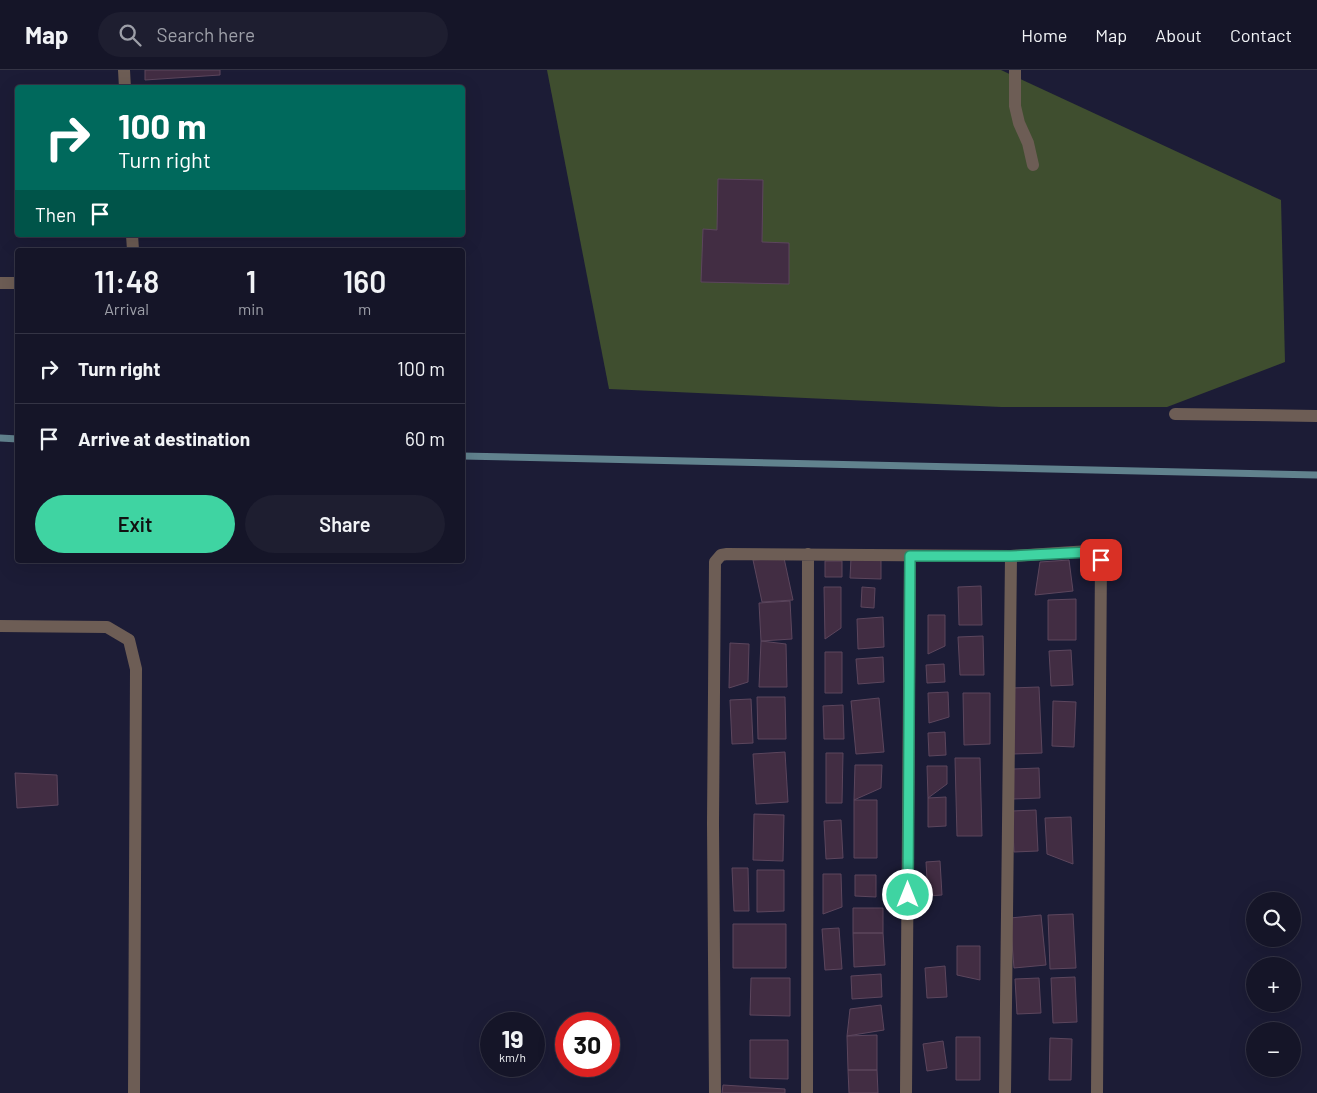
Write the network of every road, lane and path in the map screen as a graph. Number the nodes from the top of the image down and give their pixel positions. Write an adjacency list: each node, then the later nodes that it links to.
1 (124, 70): 3 (street)
2 (1015, 70): 4 (street)
3 (125, 85)
4 (1033, 165)
5 (0, 283): 6 (street)
6 (15, 283)
7 (1175, 414): 8 (street)
8 (1317, 416)
9 (808, 554): 10 (street); 14 (street); 15 (street)
10 (910, 556): 11 (street); 16 (street)
11 (1011, 556): 17 (street); 18 (street)
12 (0, 626): 13 (street)
13 (134, 1093)
14 (714, 1093)
15 (807, 1093)
16 (906, 1093)
17 (1005, 1093)
18 (1096, 1093)

